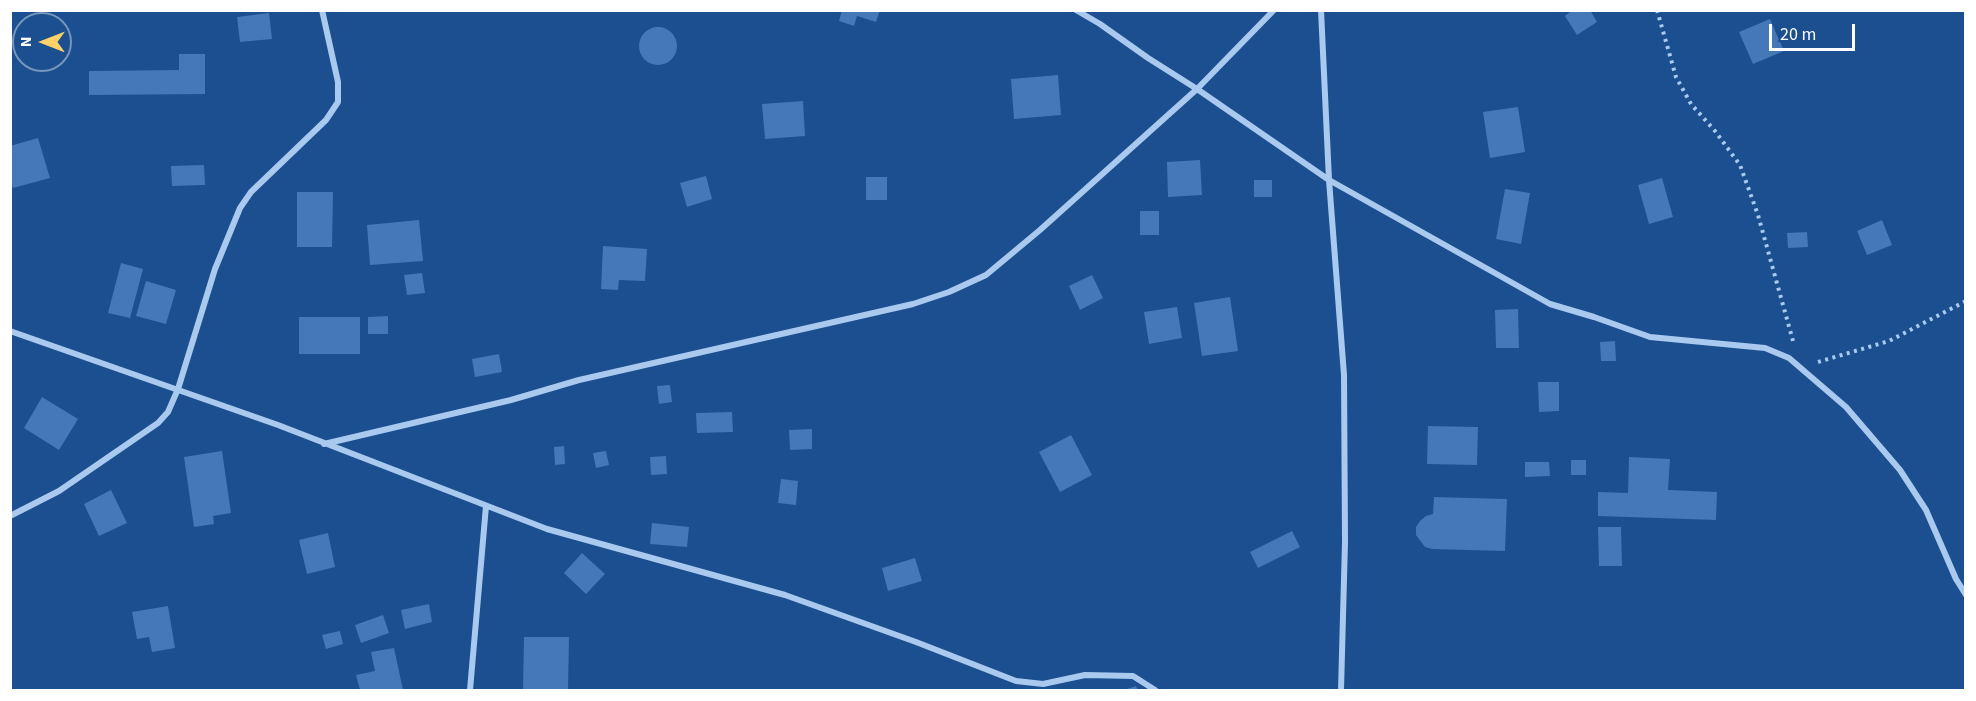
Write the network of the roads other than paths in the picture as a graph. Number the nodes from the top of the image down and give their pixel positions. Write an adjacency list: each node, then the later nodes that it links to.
1 (322, 10): 8 (street)
2 (1076, 10): 5 (street)
3 (1274, 10): 5 (street)
4 (1321, 10): 6 (street)
5 (1197, 89): 6 (street); 9 (street)
6 (1329, 180): 12 (street); 15 (street)
7 (10, 331): 8 (street)
8 (177, 389): 9 (street); 11 (street)
9 (324, 444): 10 (street)
10 (486, 506): 13 (street); 14 (street)
11 (10, 516)
12 (1965, 595)
13 (470, 690)
14 (1155, 690)
15 (1341, 690)

